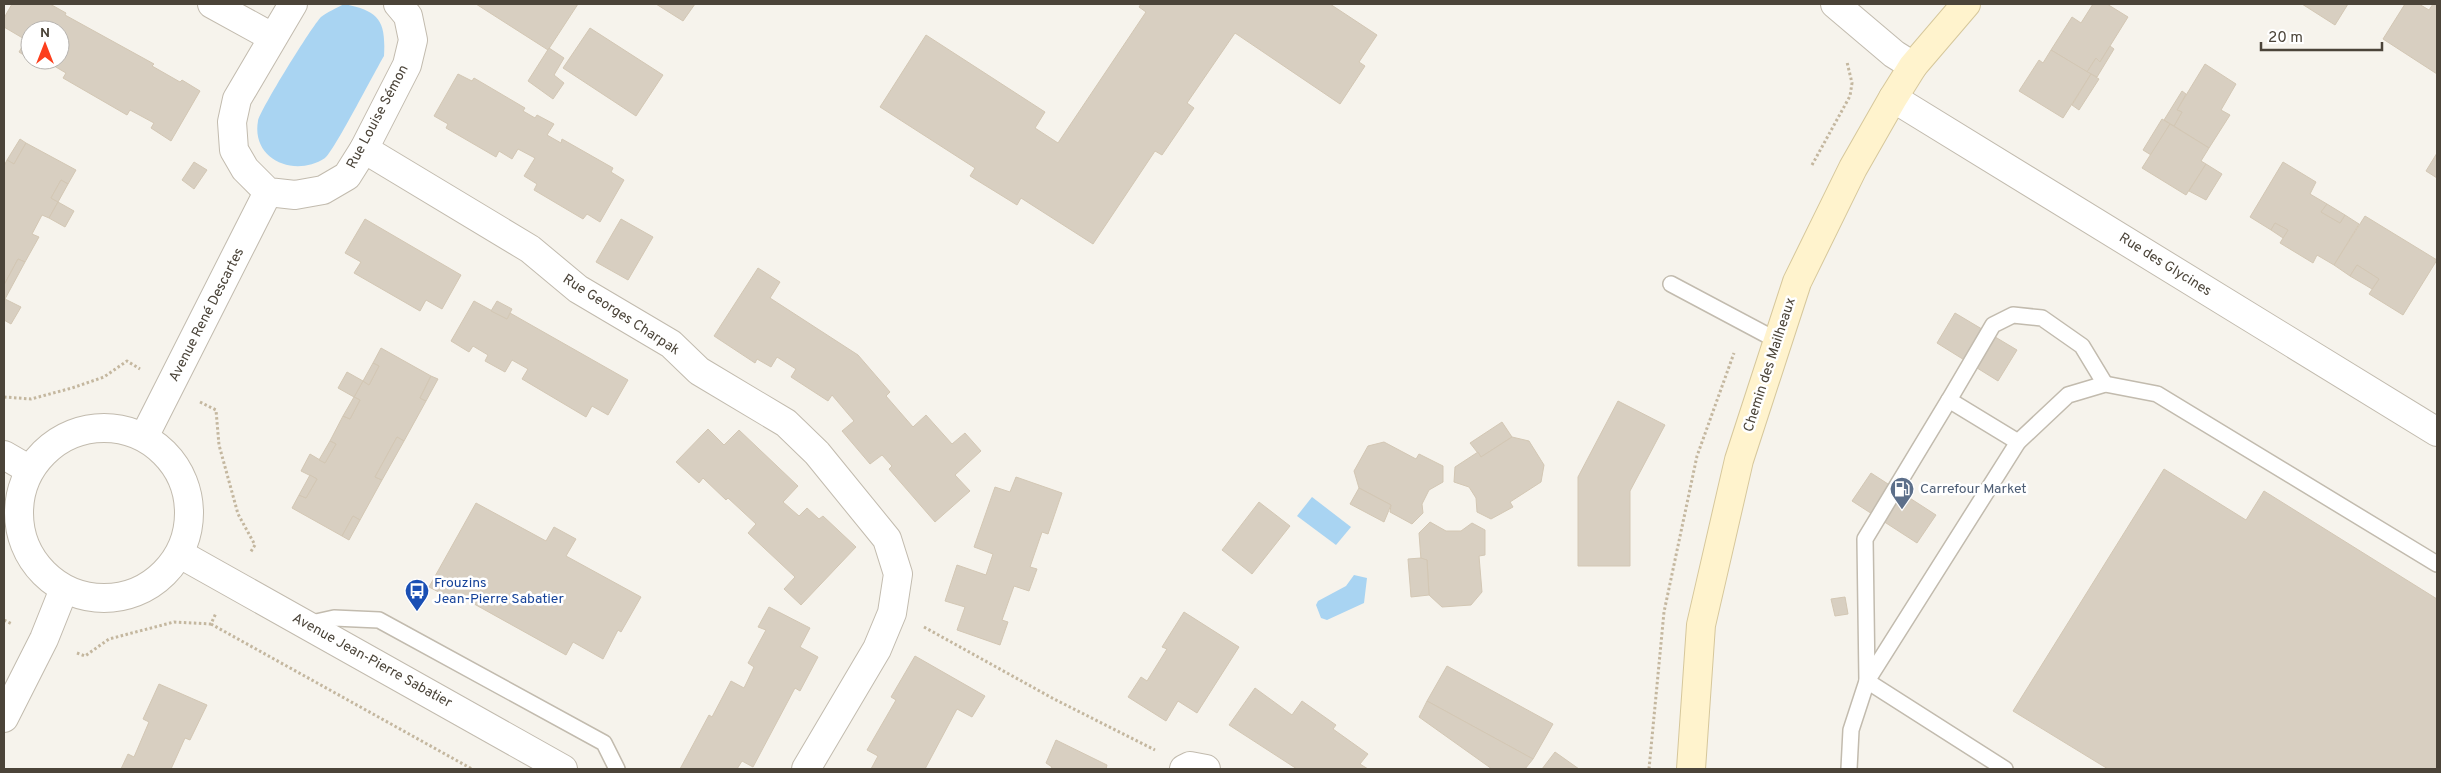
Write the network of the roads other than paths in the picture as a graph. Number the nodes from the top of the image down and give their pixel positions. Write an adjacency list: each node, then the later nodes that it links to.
1 (212, 4): 6 (street)
2 (293, 4): 6 (street)
3 (398, 4): 9 (street, Rue Louise Sémon)
4 (1835, 4): 7 (street)
5 (1966, 4): 7 (street, Chemin des Mailheaux)
6 (272, 37): 10 (street)
7 (1913, 66): 8 (street, Chemin des Mailheaux)
8 (1893, 98): 12 (street, Chemin des Mailheaux); 15 (street, Rue des Glycines)
9 (364, 149): 10 (street, Rue Louise Sémon); 28 (street, Rue Georges Charpak)
10 (268, 192): 16 (street, Avenue René Descartes)
11 (1671, 284): 12 (lane)
12 (1778, 341): 31 (street, Chemin des Mailheaux)
13 (2105, 384): 14 (lane); 17 (lane); 21 (lane)
14 (1949, 400): 17 (lane); 24 (lane)
15 (2437, 432)
16 (144, 438): 19 (street); 20 (street)
17 (2018, 442): 24 (lane)
18 (4, 455): 19 (street)
19 (30, 470): 22 (street)
20 (180, 554): 22 (street); 23 (street, Avenue Jean-Pierre Sabatier)
21 (2437, 564)
22 (64, 589): 25 (street)
23 (307, 624): 26 (street, Avenue Jean-Pierre Sabatier); 27 (lane)
24 (1867, 681): 32 (lane); 33 (lane)
25 (4, 718)
26 (563, 769)
27 (617, 769)
28 (806, 769)
29 (1184, 769): 30 (street)
30 (1206, 769)
31 (1692, 769)
32 (1849, 769)
33 (2006, 769)

